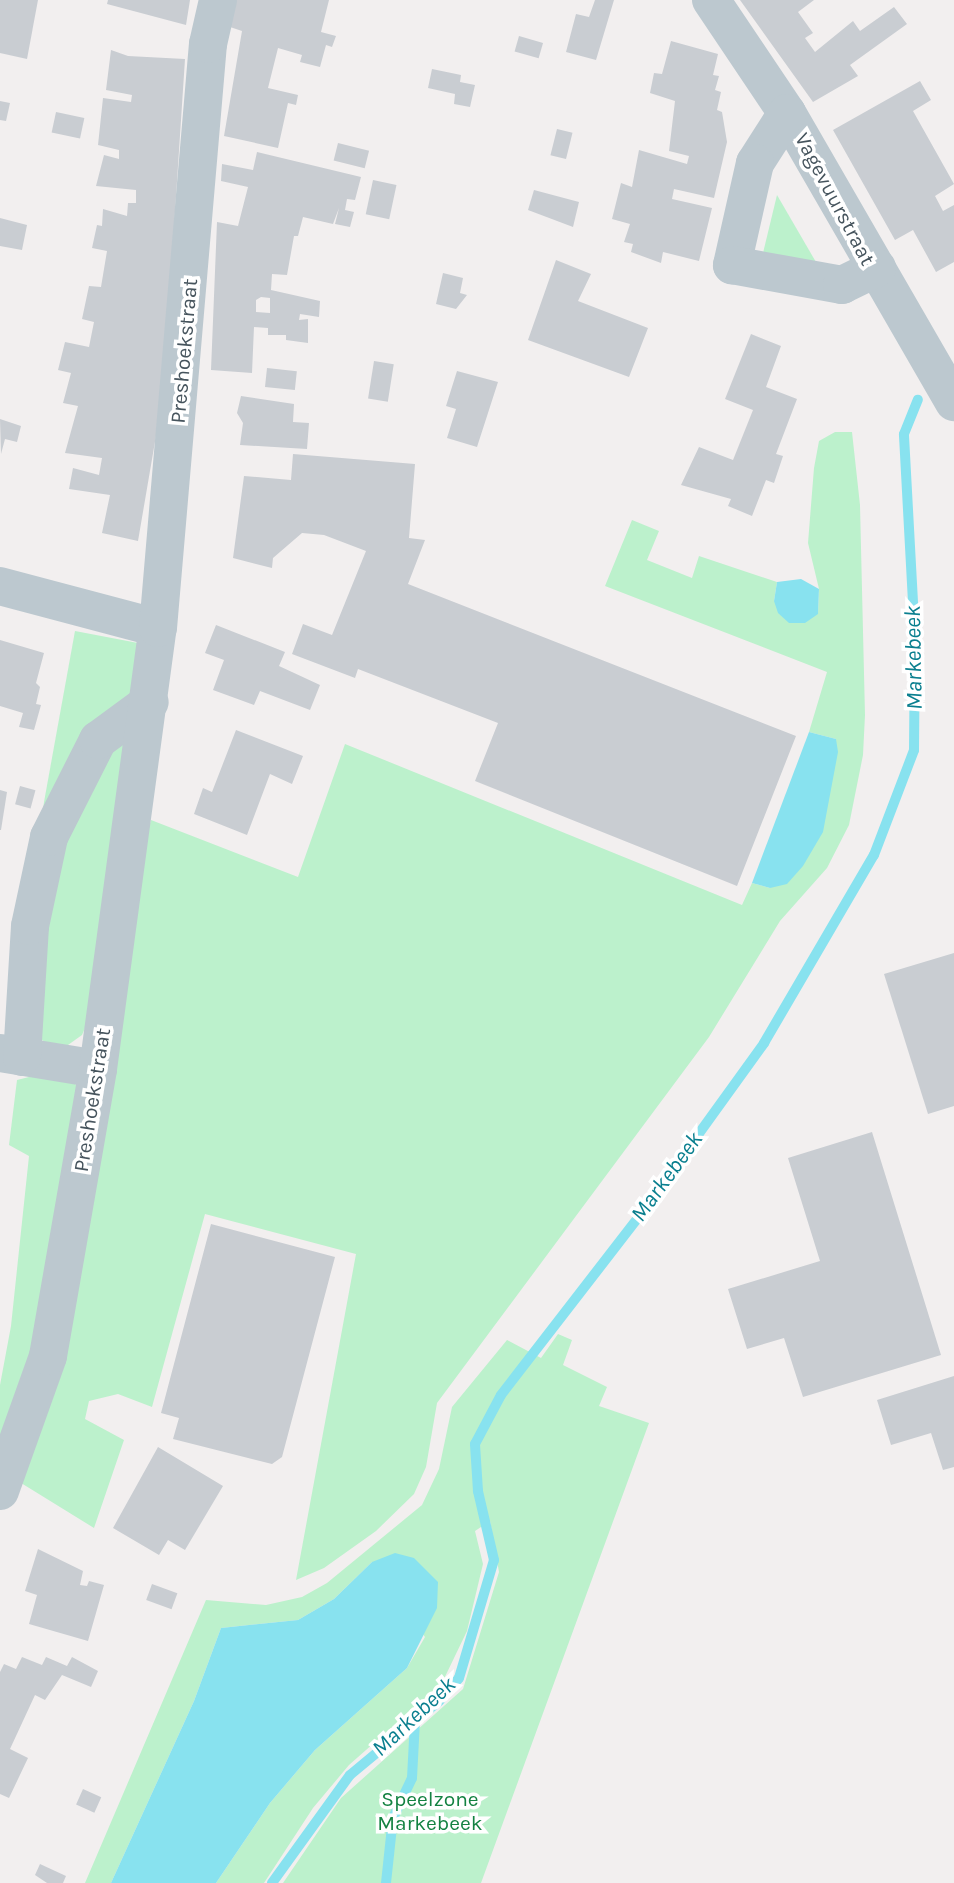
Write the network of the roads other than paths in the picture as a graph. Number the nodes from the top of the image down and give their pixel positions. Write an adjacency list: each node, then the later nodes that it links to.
1 (218, 0): 7 (street, Preshoekstraat)
2 (711, 0): 3 (street, Vagevuurstraat)
3 (787, 113): 4 (street, Vagevuurstraat); 4 (street, Vagevuurstraat)
4 (877, 268): 5 (street)
5 (954, 402)
6 (0, 586): 7 (street)
7 (158, 628): 8 (street, Preshoekstraat)
8 (150, 702): 9 (street); 10 (street, Preshoekstraat)
9 (11, 1055): 10 (street)
10 (98, 1069): 11 (street, Preshoekstraat)
11 (0, 1491)

